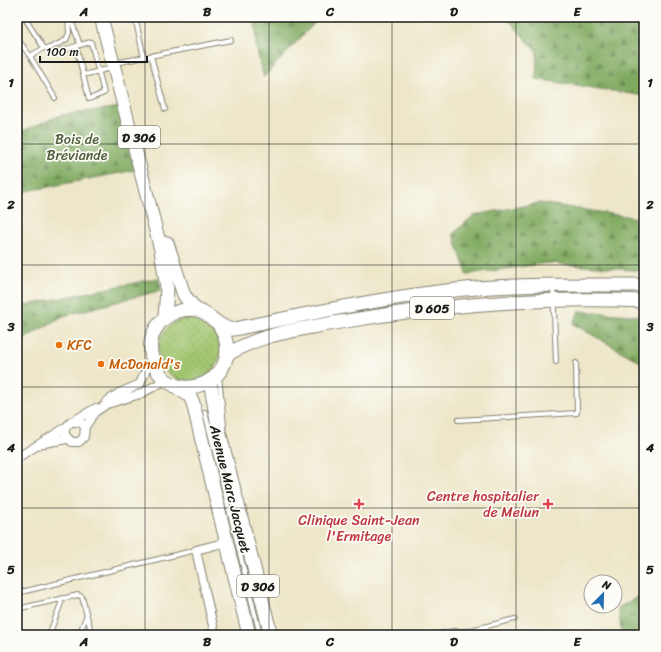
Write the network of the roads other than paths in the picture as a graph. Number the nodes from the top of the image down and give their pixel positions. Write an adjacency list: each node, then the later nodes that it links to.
1 (24, 17): 8 (lane)
2 (69, 17): 7 (lane); 8 (lane)
3 (135, 17): 12 (lane)
4 (104, 18): 13 (main road, D 306)
5 (17, 38): 10 (lane)
6 (231, 40): 11 (lane)
7 (78, 46): 9 (lane); 14 (lane); 15 (lane)
8 (44, 48): 10 (lane)
9 (56, 52)
10 (30, 56): 16 (lane)
11 (151, 56): 12 (lane); 17 (lane)
12 (144, 58): 13 (lane)
13 (118, 65): 14 (lane); 18 (main road, D 306)
14 (98, 72): 15 (lane); 15 (lane)
15 (83, 75)
16 (55, 98)
17 (165, 109)
18 (167, 258): 23 (main road, D 306); 24 (main road, D 306)
19 (553, 285): 20 (main road, D 605); 21 (lane); 25 (main road, D 605)
20 (644, 285)
21 (553, 300): 22 (main road, D 605); 26 (main road, D 605); 28 (lane)
22 (644, 301)
23 (196, 310): 24 (main road); 25 (main road)
24 (165, 318): 27 (main road)
25 (218, 323): 26 (main road)
26 (228, 355): 30 (main road)
27 (152, 358): 31 (main road); 34 (street)
28 (556, 362)
29 (576, 363): 33 (lane)
30 (215, 377): 31 (main road); 55 (main road, Avenue Marc Jacquet / D 306)
31 (169, 382): 35 (street); 40 (main road, Avenue Marc Jacquet / D 306)
32 (205, 412): 54 (lane)
33 (458, 420)
34 (73, 421): 35 (street); 36 (street)
35 (84, 427): 37 (street)
36 (65, 428): 37 (street); 38 (street)
37 (67, 439): 38 (street)
38 (34, 447): 39 (street)
39 (17, 458)
40 (227, 542): 41 (street); 53 (main road, Avenue Marc Jacquet / D 306)
41 (196, 550): 42 (lane); 52 (street)
42 (17, 593)
43 (63, 598): 44 (lane); 45 (lane); 49 (lane)
44 (17, 609)
45 (86, 617): 50 (lane); 51 (lane)
46 (515, 619): 56 (lane)
47 (17, 627): 48 (lane)
48 (24, 635)
49 (49, 635)
50 (79, 635)
51 (92, 635)
52 (215, 635)
53 (249, 635)
54 (260, 635)
55 (271, 635)
56 (435, 635)

